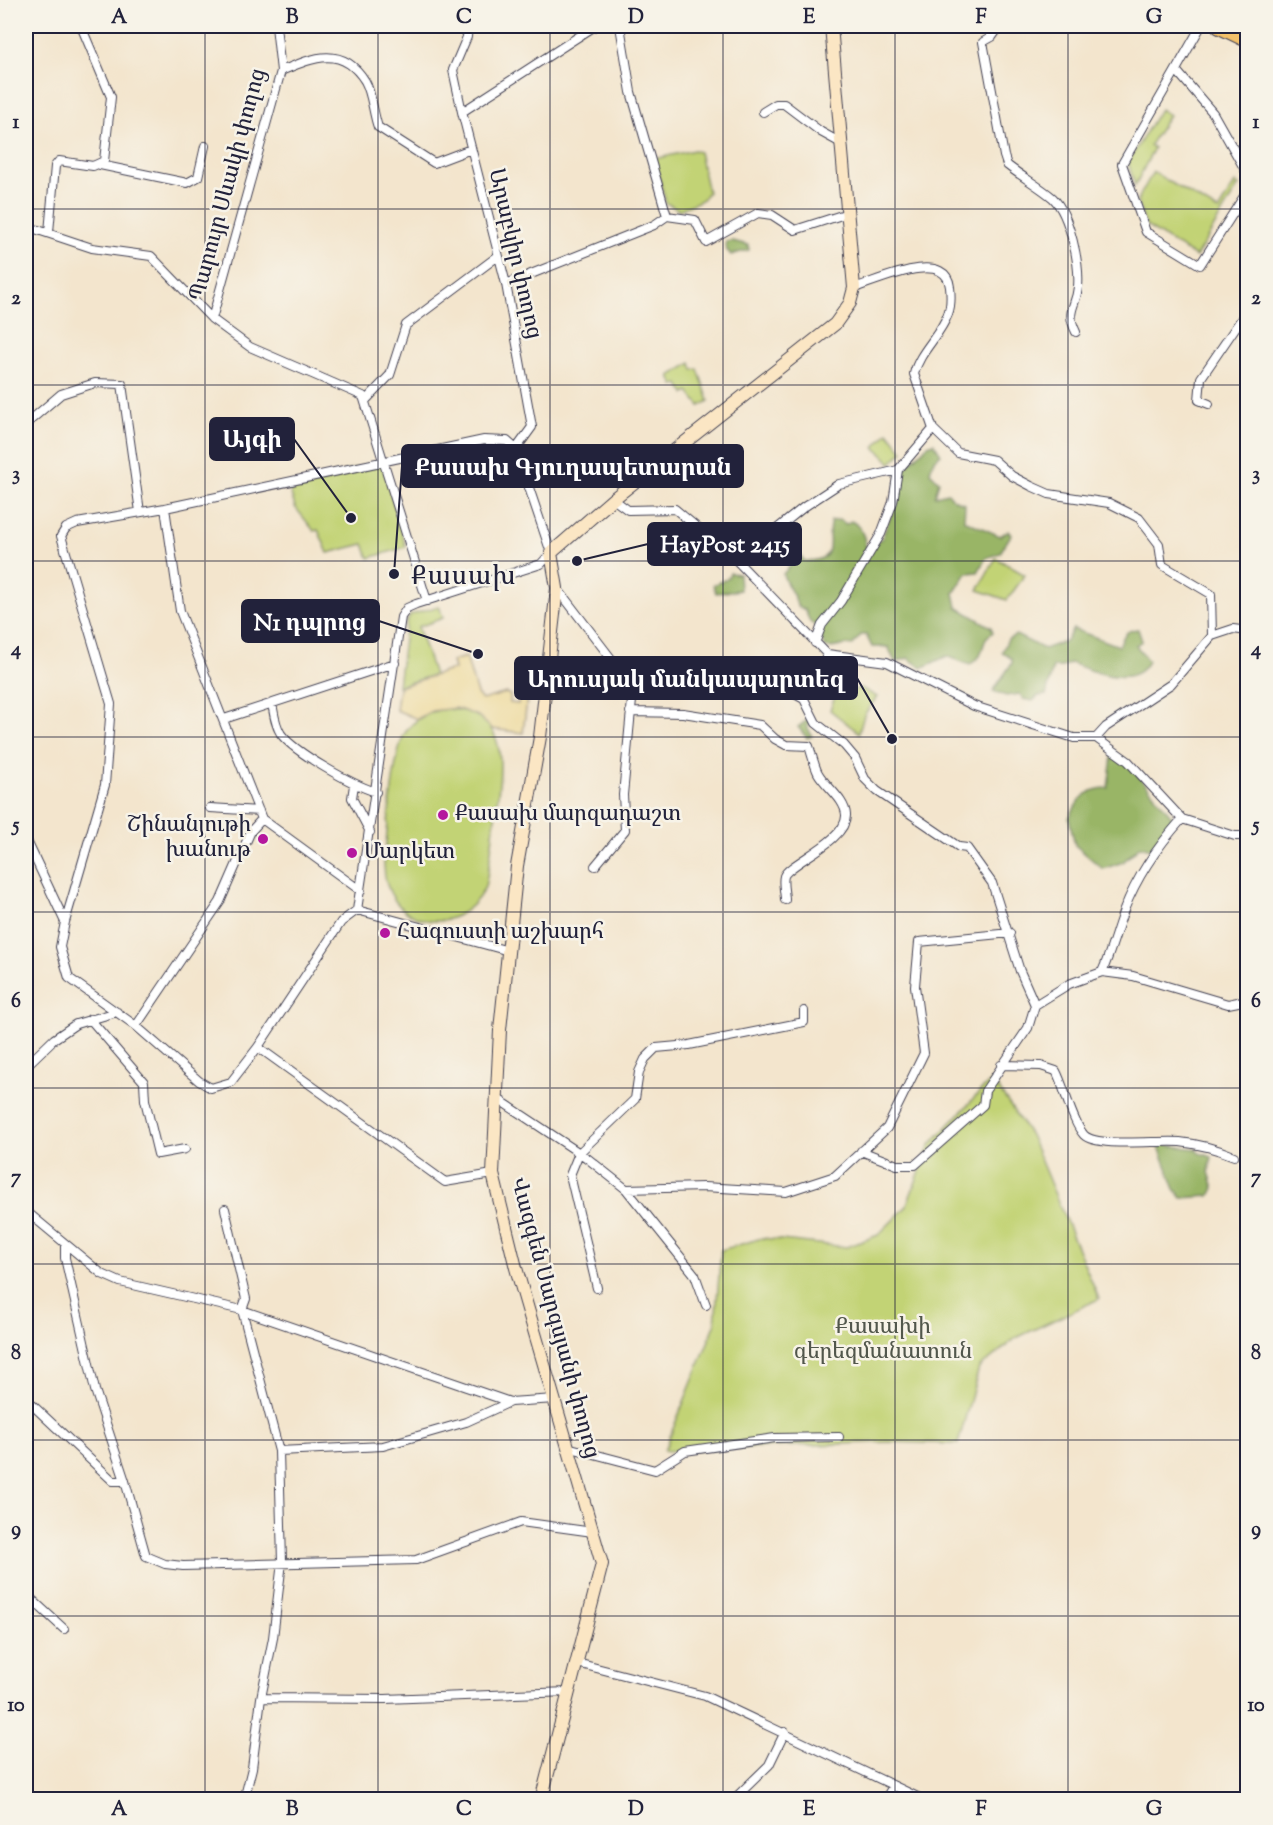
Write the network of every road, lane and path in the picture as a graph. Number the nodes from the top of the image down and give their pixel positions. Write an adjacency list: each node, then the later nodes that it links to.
1 (81, 26): 20 (street)
2 (276, 26): 14 (street, Պարույր Սևակի փողոց)
3 (468, 26): 15 (street, Արաբկիր փողոց)
4 (595, 26): 15 (street)
5 (620, 26): 24 (street)
6 (831, 26): 17 (street)
7 (987, 26): 11 (street)
8 (999, 26): 11 (street)
9 (1201, 26): 13 (street)
10 (1219, 26): 12 (highway)
11 (992, 37): 32 (street)
12 (1248, 40)
13 (1176, 70): 21 (street); 22 (street)
14 (281, 71): 19 (street); 31 (street, Պարույր Սևակի փողոց)
15 (462, 112): 19 (street, Արաբկիր փողոց)
16 (763, 112): 17 (street)
17 (841, 143): 23 (street)
18 (205, 146): 20 (street)
19 (471, 149): 27 (street, Արաբկիր փողոց)
20 (100, 165): 26 (street)
21 (1248, 175)
22 (1248, 190)
23 (848, 213): 24 (street); 29 (street)
24 (667, 216): 28 (street)
25 (26, 226): 26 (street)
26 (49, 232): 31 (street)
27 (498, 256): 28 (street, Արաբկիր փողոց); 33 (street)
28 (506, 284): 37 (street, Արաբկիր փողոց)
29 (855, 288): 36 (street); 40 (street)
30 (1248, 300): 34 (street)
31 (212, 319): 33 (street)
32 (1076, 332)
33 (365, 401): 38 (street)
34 (1209, 404)
35 (26, 424): 42 (street)
36 (933, 429): 39 (street); 48 (street)
37 (516, 448): 38 (street); 43 (street)
38 (383, 461): 41 (street); 46 (street)
39 (898, 470): 44 (street); 49 (street)
40 (613, 499): 43 (street); 44 (street)
41 (165, 508): 42 (street); 56 (street)
42 (140, 512): 70 (street)
43 (551, 553): 45 (street, Վազգեն Սարգսյանի փողոց); 46 (street)
44 (737, 561): 49 (street)
45 (557, 588): 52 (street); 72 (street, Վազգեն Սարգսյանի փողոց)
46 (428, 600): 51 (street)
47 (1248, 631): 48 (street)
48 (1212, 636): 57 (street)
49 (815, 643): 50 (street)
50 (826, 654): 53 (street); 57 (street)
51 (395, 663): 54 (street); 59 (street)
52 (634, 679): 53 (street); 55 (street)
53 (777, 685): 71 (street)
54 (272, 703): 56 (street); 58 (street)
55 (630, 712): 66 (street); 68 (street)
56 (224, 719): 61 (street)
57 (1096, 738): 62 (street)
58 (354, 785): 59 (street); 63 (street)
59 (376, 792): 63 (street)
60 (210, 808): 61 (street)
61 (261, 815): 67 (street); 79 (street)
62 (1182, 819): 64 (street); 73 (street)
63 (370, 832): 67 (street)
64 (1248, 836)
65 (26, 839): 70 (street)
66 (595, 866)
67 (361, 891): 69 (street)
68 (785, 900)
69 (357, 910): 72 (street); 80 (street)
70 (65, 922): 77 (street)
71 (1010, 933): 75 (street); 85 (street)
72 (508, 951): 83 (street, Վազգեն Սարգսյանի փողոց)
73 (1102, 972): 74 (street); 75 (street)
74 (1248, 1000)
75 (1035, 1005): 81 (street)
76 (804, 1011): 86 (street)
77 (117, 1012): 78 (street); 79 (street)
78 (90, 1019): 82 (street); 84 (street)
79 (136, 1026): 80 (street)
80 (258, 1047): 88 (street)
81 (1000, 1065): 85 (street); 87 (street)
82 (26, 1066)
83 (498, 1099): 86 (street); 88 (street, Վազգեն Սարգսյանի փողոց)
84 (185, 1149)
85 (861, 1151): 89 (street)
86 (579, 1153): 89 (street); 93 (street)
87 (1234, 1156)
88 (493, 1174): 97 (street, Վազգեն Սարգսյանի փողոց)
89 (626, 1189): 94 (street)
90 (225, 1209): 95 (street)
91 (26, 1210): 92 (street)
92 (65, 1244): 95 (street); 102 (street)
93 (597, 1288)
94 (706, 1305)
95 (242, 1310): 98 (street); 101 (street)
96 (26, 1399): 102 (street)
97 (555, 1399): 98 (street); 100 (street, Վազգեն Սարգսյանի փողոց)
98 (510, 1402): 101 (street)
99 (839, 1437): 100 (street)
100 (567, 1447): 103 (street, Վազգեն Սարգսյանի փողոց)
101 (279, 1451): 104 (street)
102 (125, 1481): 104 (street)
103 (593, 1532): 104 (street); 107 (street, Վազգեն Սարգսյանի փողոց)
104 (282, 1562): 109 (street)
105 (26, 1594): 106 (street)
106 (64, 1629)
107 (577, 1663): 108 (street, Վազգեն Սարգսյանի փողոց); 110 (street)
108 (569, 1692): 109 (street); 113 (street, Վազգեն Սարգսյանի փողոց)
109 (261, 1698): 112 (street)
110 (785, 1732): 111 (street); 114 (street)
111 (892, 1786): 115 (street); 116 (street)
112 (244, 1800)
113 (541, 1800)
114 (733, 1800)
115 (885, 1800)
116 (924, 1800)

